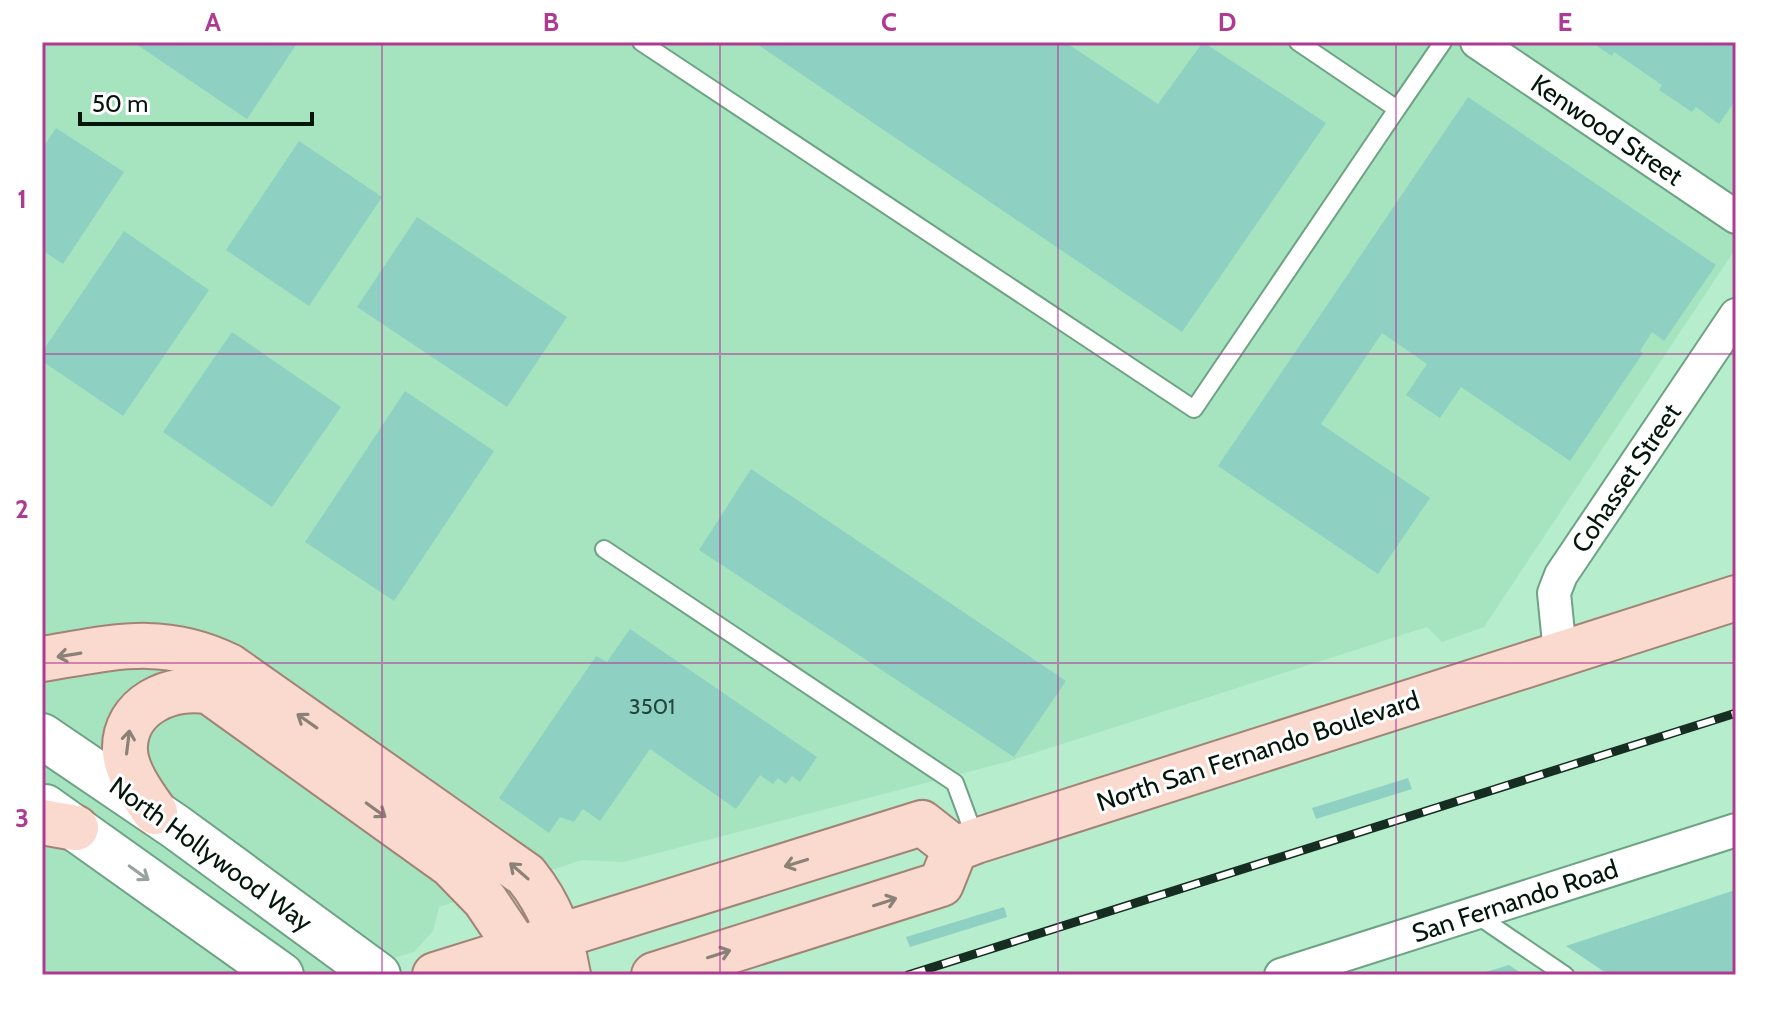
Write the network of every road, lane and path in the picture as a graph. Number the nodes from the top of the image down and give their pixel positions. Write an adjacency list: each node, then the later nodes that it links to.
1 (641, 42): 5 (lane)
2 (1298, 42): 5 (lane)
3 (1443, 42): 5 (lane)
4 (1486, 44): 6 (street, Kenwood Street)
5 (1397, 109)
6 (1736, 217)
7 (1736, 315): 10 (street, Cohasset Street)
8 (604, 549): 16 (lane)
9 (1736, 598): 10 (main road)
10 (1560, 653): 16 (main road, North San Fernando Boulevard)
11 (42, 659): 18 (main road, one-way to 11)
12 (42, 736): 13 (main road, North Hollywood Way)
13 (155, 812): 18 (main road, one-way to 18); 22 (main road, North Hollywood Way)
14 (53, 818): 21 (main road, one-way to 21)
15 (1736, 830): 17 (street, San Fernando Road)
16 (966, 845): 18 (main road, one-way to 18); 23 (main road, one-way to 16)
17 (1474, 913): 20 (street, San Fernando Road); 24 (lane)
18 (548, 959): 19 (main road)
19 (445, 972)
20 (1287, 973)
21 (281, 975)
22 (378, 975)
23 (654, 975)
24 (1565, 975)

